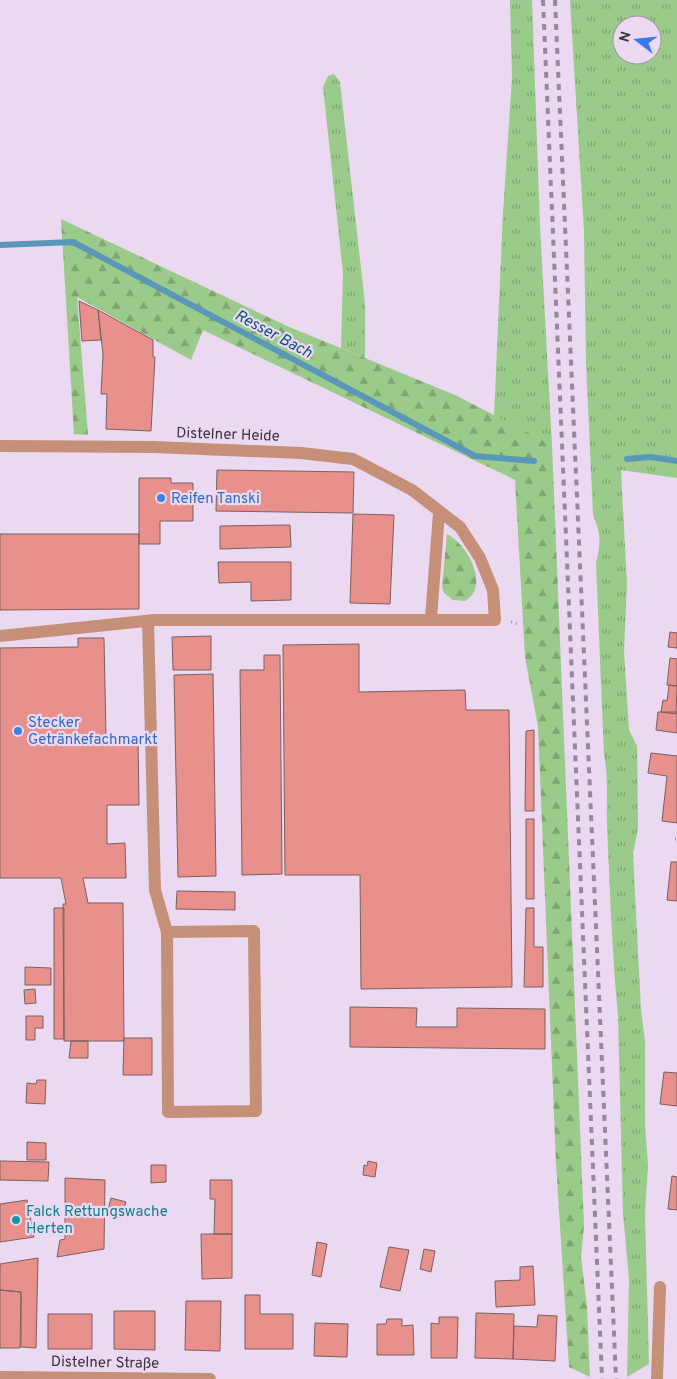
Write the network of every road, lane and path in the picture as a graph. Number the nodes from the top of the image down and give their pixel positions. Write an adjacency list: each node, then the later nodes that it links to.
1 (0, 446): 2 (street, Distelner Heide)
2 (439, 513): 3 (street); 3 (street, Distelner Heide)
3 (431, 618): 4 (street, Distelner Heide)
4 (151, 621): 5 (street, Distelner Heide); 6 (street)
5 (0, 636)
6 (167, 932): 6 (street)
7 (660, 1287): 10 (street)
8 (0, 1376): 9 (street, Distelner Straße)
9 (210, 1379)
10 (657, 1379)

